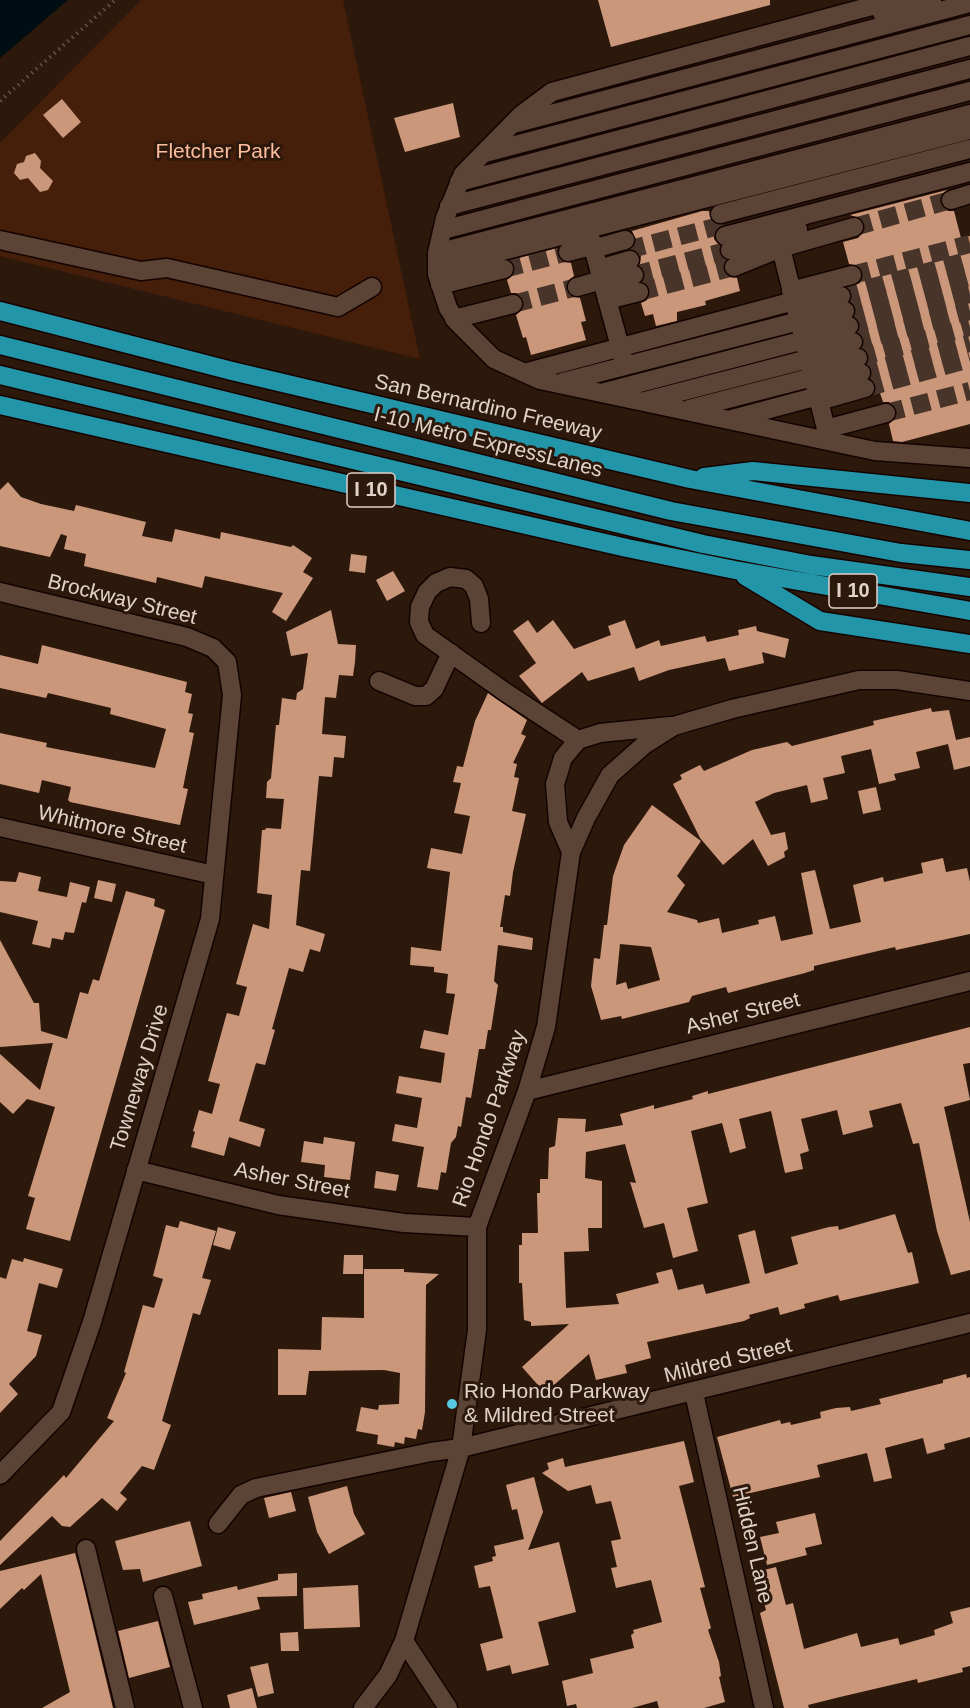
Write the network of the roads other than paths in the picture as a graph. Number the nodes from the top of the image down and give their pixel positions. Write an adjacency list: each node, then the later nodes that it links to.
1 (894, 0): 13 (street)
2 (932, 0): 13 (street)
3 (970, 3): 15 (street)
4 (970, 14): 17 (street)
5 (970, 25): 19 (street)
6 (970, 36): 25 (street)
7 (970, 46): 25 (street)
8 (970, 58): 25 (street)
9 (970, 69): 25 (street)
10 (970, 80): 25 (street)
11 (970, 91): 25 (street)
12 (970, 104): 25 (street)
13 (535, 105): 15 (street)
14 (970, 114): 25 (street)
15 (512, 124): 17 (street)
16 (970, 130): 31 (street)
17 (499, 137): 19 (street)
18 (970, 149): 27 (street)
19 (483, 153): 25 (street)
20 (970, 160): 27 (street)
21 (970, 172): 27 (street)
22 (970, 182): 27 (street)
23 (970, 194): 24 (street)
24 (951, 200)
25 (447, 225): 31 (street); 32 (street); 38 (street)
26 (854, 227): 29 (street)
27 (726, 238): 29 (street)
28 (0, 240): 34 (street)
29 (781, 248): 43 (street)
30 (568, 252): 31 (street)
31 (597, 264): 31 (street); 35 (street); 46 (street)
32 (504, 269)
33 (852, 275): 43 (street)
34 (372, 287)
35 (577, 287)
36 (513, 304): 38 (street)
37 (0, 311): 40 (highway, San Bernardino Freeway)
38 (454, 319): 45 (street)
39 (0, 321): 40 (highway)
40 (39, 321): 57 (highway, San Bernardino Freeway)
41 (853, 342): 43 (street); 43 (street); 43 (street); 43 (street)
42 (0, 345): 60 (highway, I-10 Metro ExpressLanes)
43 (806, 348): 46 (street); 46 (street); 46 (street); 50 (street); 51 (street); 53 (street); 54 (street); 55 (street)
44 (0, 375): 62 (highway)
45 (532, 376): 46 (street); 47 (street)
46 (628, 380): 47 (street); 48 (street); 48 (street); 50 (street)
47 (558, 384): 48 (street)
48 (579, 388)
49 (0, 405): 61 (highway, I 10)
50 (665, 407): 51 (street)
51 (684, 411): 53 (street)
52 (886, 413): 55 (street)
53 (709, 416): 54 (street)
54 (728, 420): 55 (street)
55 (828, 435): 56 (street)
56 (970, 458)
57 (690, 479): 58 (highway); 59 (highway, San Bernardino Freeway)
58 (970, 493)
59 (970, 531)
60 (970, 560)
61 (735, 570): 64 (highway, I 10); 66 (highway)
62 (970, 587)
63 (0, 592): 68 (street, Brockway Street)
64 (970, 611)
65 (481, 623): 67 (street)
66 (970, 644)
67 (451, 653): 69 (street); 72 (street)
68 (227, 662): 75 (street, Towneway Drive)
69 (379, 681)
70 (970, 691): 71 (street, Rio Hondo Parkway)
71 (674, 726): 72 (street); 74 (street, Rio Hondo Parkway)
72 (578, 740): 74 (street)
73 (0, 827): 75 (street, Whitmore Street)
74 (571, 852): 77 (street, Rio Hondo Parkway)
75 (214, 875): 78 (street, Towneway Drive)
76 (970, 981): 77 (street, Asher Street)
77 (527, 1091): 79 (street, Rio Hondo Parkway)
78 (136, 1170): 79 (street, Asher Street); 83 (street, Towneway Drive)
79 (477, 1227): 82 (street, Rio Hondo Parkway)
80 (970, 1323): 81 (street, Mildred Street)
81 (694, 1393): 82 (street, Mildred Street); 92 (street, Hidden Lane)
82 (461, 1448): 84 (street, Mildred Street); 87 (street, Rio Hondo Parkway)
83 (0, 1475)
84 (218, 1524)
85 (86, 1549): 88 (street)
86 (163, 1596): 89 (street)
87 (404, 1641): 90 (street, Rio Hondo Parkway); 91 (street)
88 (125, 1708)
89 (193, 1708)
90 (363, 1708)
91 (448, 1708)
92 (764, 1708)

